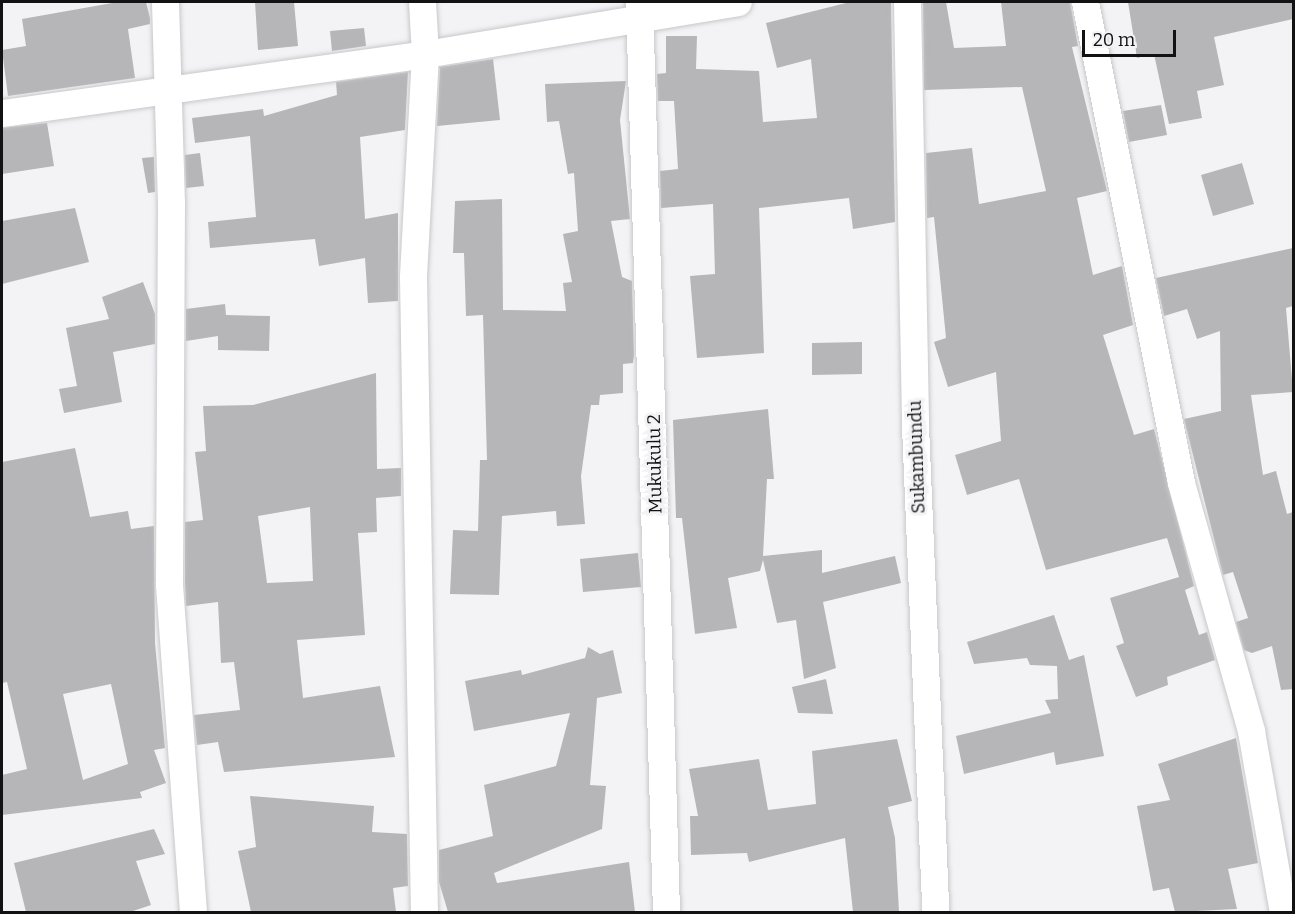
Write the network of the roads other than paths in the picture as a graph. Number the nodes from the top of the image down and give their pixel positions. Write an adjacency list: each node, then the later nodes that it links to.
1 (165, 2): 8 (street)
2 (422, 2): 7 (street)
3 (738, 2): 6 (street)
4 (907, 2): 13 (street, Sukambundu)
5 (1085, 2): 14 (street)
6 (640, 9): 7 (street); 12 (street, Mukukulu 2)
7 (425, 54): 8 (street); 11 (street)
8 (168, 90): 9 (street); 10 (street)
9 (2, 113)
10 (193, 912)
11 (424, 912)
12 (666, 912)
13 (935, 912)
14 (1283, 912)

